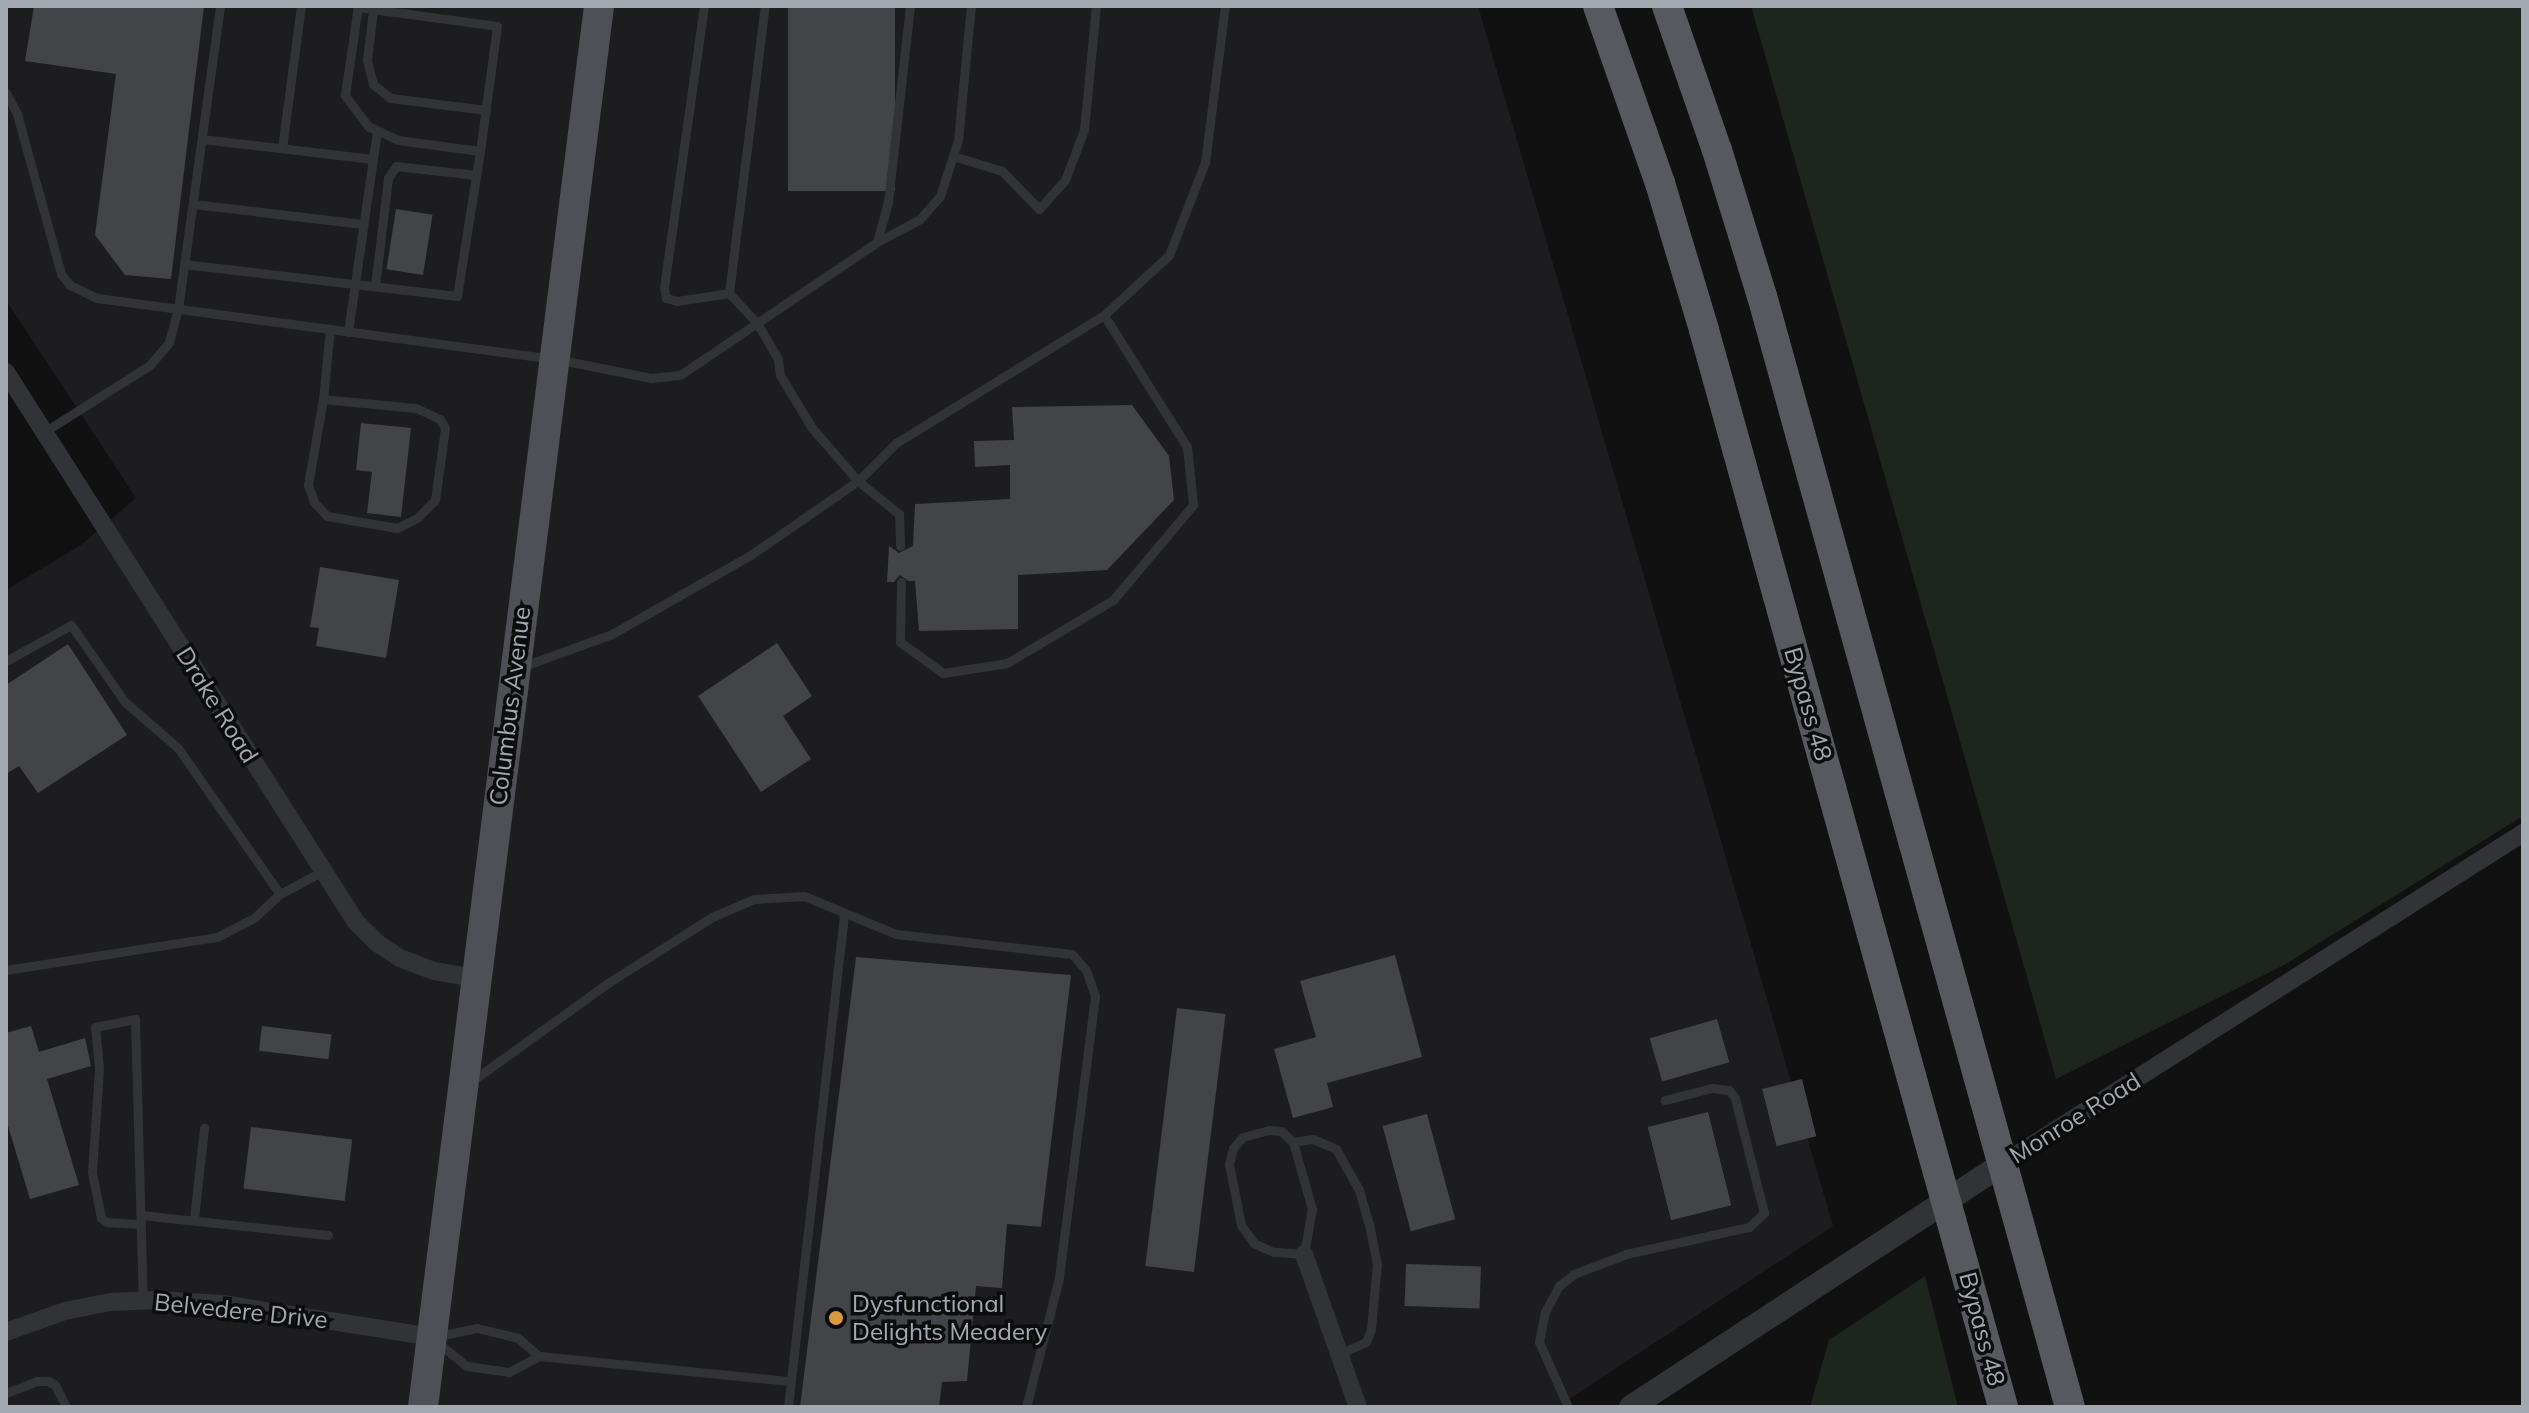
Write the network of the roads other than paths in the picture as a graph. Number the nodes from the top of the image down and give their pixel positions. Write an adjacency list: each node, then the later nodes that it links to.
1 (220, 6): 17 (lane)
2 (301, 6): 18 (lane)
3 (599, 6): 35 (main road, Columbus Avenue)
4 (704, 6): 29 (lane)
5 (765, 6): 29 (lane)
6 (910, 6): 25 (lane)
7 (971, 6): 20 (lane)
8 (1096, 6): 20 (lane)
9 (1225, 6): 31 (lane)
10 (1598, 6): 55 (highway, Bypass 48)
11 (1667, 6): 54 (highway)
12 (358, 7): 13 (lane); 16 (lane)
13 (373, 10): 15 (lane); 15 (lane)
14 (6, 93): 30 (lane)
15 (486, 110): 19 (lane)
16 (377, 131): 19 (lane); 21 (lane)
17 (202, 139): 18 (lane); 23 (lane)
18 (282, 148): 21 (lane)
19 (480, 151): 22 (lane)
20 (953, 156): 25 (lane)
21 (373, 159): 24 (lane)
22 (476, 175): 28 (lane); 28 (lane)
23 (193, 204): 24 (lane); 26 (lane)
24 (363, 224): 27 (lane)
25 (877, 242): 32 (lane)
26 (184, 264): 27 (lane); 30 (lane)
27 (354, 285): 28 (lane); 34 (lane)
28 (375, 286)
29 (729, 293): 32 (lane)
30 (178, 309): 33 (lane); 38 (lane)
31 (1104, 315): 39 (lane); 41 (lane)
32 (757, 323): 35 (lane); 39 (lane)
33 (330, 329): 34 (lane); 37 (lane)
34 (348, 332): 35 (lane)
35 (556, 359): 43 (main road, Columbus Avenue)
36 (6, 372): 38 (street, Drake Road)
37 (323, 399): 37 (lane)
38 (44, 432): 45 (street, Drake Road)
39 (858, 481): 40 (lane); 43 (lane)
40 (900, 546)
41 (901, 582)
42 (6, 661): 46 (lane)
43 (514, 670): 49 (main road, Columbus Avenue)
44 (2523, 833): 54 (street, Monroe Road)
45 (321, 872): 46 (lane); 49 (street, Drake Road)
46 (280, 894): 48 (lane)
47 (844, 913): 50 (lane); 65 (lane); 70 (lane)
48 (6, 970)
49 (476, 978): 50 (main road, Columbus Avenue)
50 (463, 1088): 62 (main road, Columbus Avenue)
51 (1665, 1100): 72 (lane)
52 (204, 1128): 56 (lane)
53 (1293, 1142): 59 (lane); 59 (lane); 63 (lane)
54 (2002, 1164): 55 (street, Monroe Road); 75 (highway)
55 (1947, 1200): 73 (street, Monroe Road); 74 (highway, Bypass 48)
56 (194, 1219): 57 (lane); 58 (lane)
57 (141, 1220): 57 (lane); 60 (lane)
58 (328, 1235)
59 (1304, 1254): 63 (street)
60 (143, 1300): 61 (street, Belvedere Drive); 62 (street, Belvedere Drive)
61 (6, 1332)
62 (432, 1337): 64 (lane); 64 (lane); 68 (main road, Columbus Avenue)
63 (1337, 1355): 71 (street)
64 (539, 1356): 65 (lane)
65 (791, 1381): 69 (lane)
66 (6, 1393): 67 (lane)
67 (66, 1407)
68 (423, 1407)
69 (788, 1407)
70 (1026, 1407)
71 (1358, 1407)
72 (1568, 1407)
73 (1631, 1407)
74 (2003, 1407)
75 (2070, 1407)

